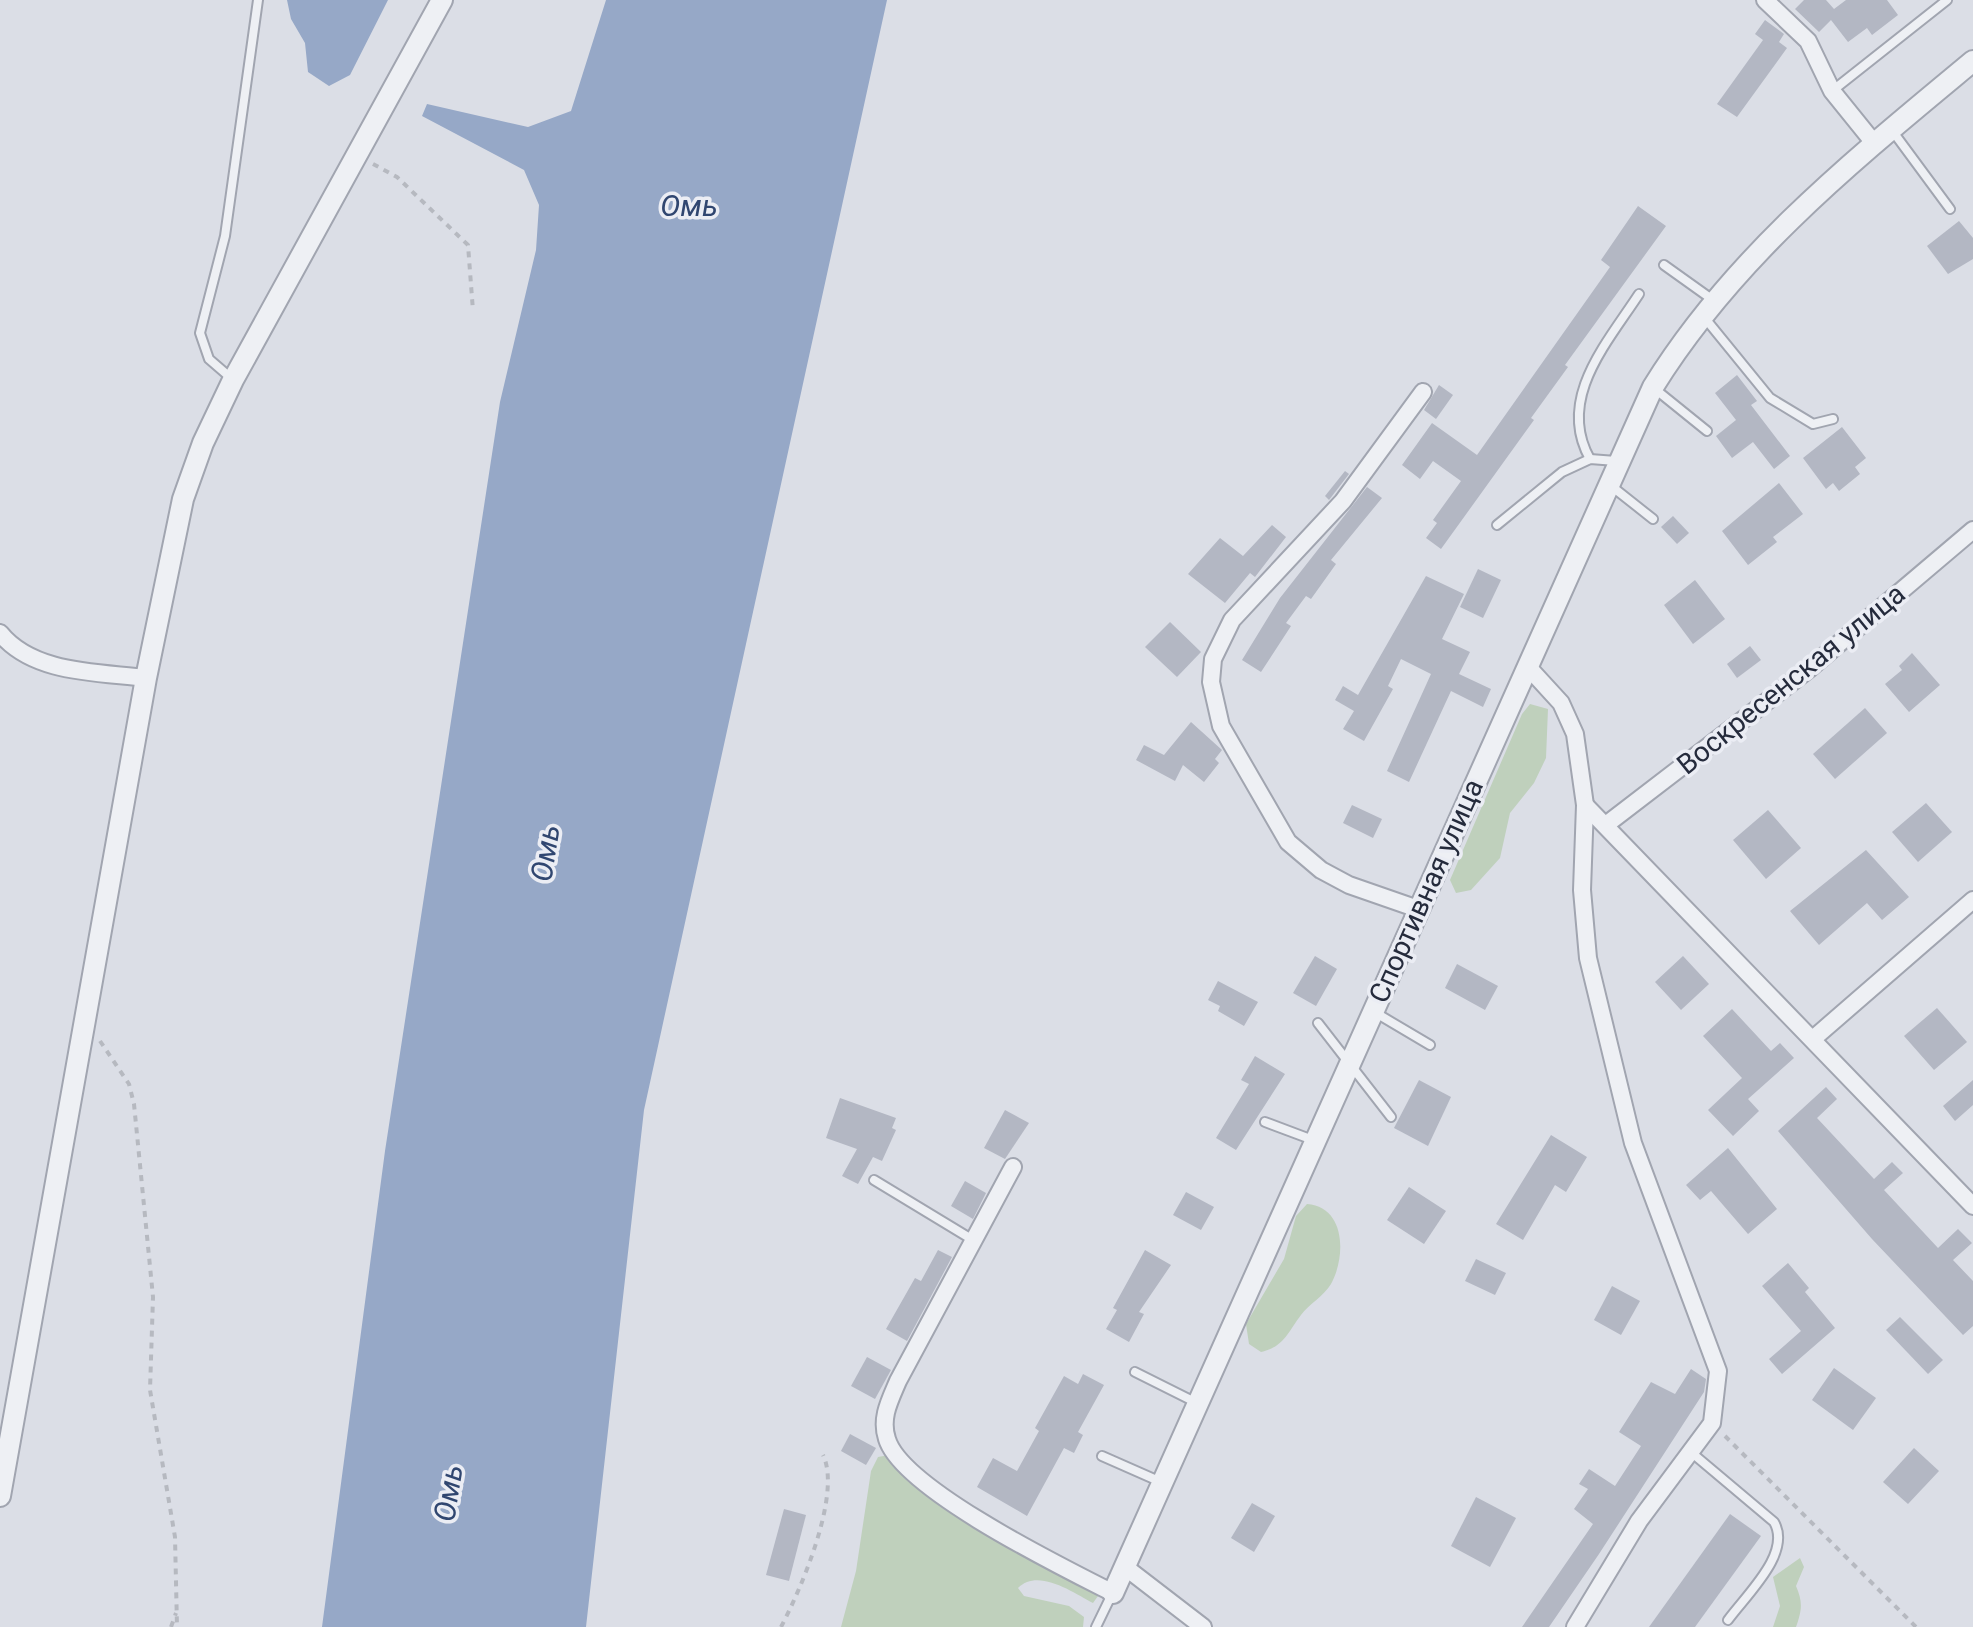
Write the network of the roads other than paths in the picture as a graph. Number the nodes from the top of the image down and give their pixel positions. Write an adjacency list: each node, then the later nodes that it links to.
1 (258, 0): 13 (lane)
2 (442, 0): 13 (street)
3 (1765, 0): 6 (street)
4 (1947, 0): 6 (lane)
5 (1973, 61): 7 (street, Спортивная улица)
6 (1832, 91): 8 (street)
7 (1891, 129): 8 (street, Спортивная улица); 9 (lane)
8 (1874, 143): 12 (street, Спортивная улица)
9 (1950, 209)
10 (1664, 265): 12 (lane)
11 (1639, 294): 18 (lane)
12 (1707, 307): 14 (street, Спортивная улица); 16 (lane)
13 (233, 380): 26 (street)
14 (1653, 387): 17 (lane); 19 (street, Спортивная улица)
15 (1423, 392): 30 (street)
16 (1833, 419)
17 (1707, 431)
18 (1590, 459): 19 (lane); 22 (lane)
19 (1617, 461): 20 (street, Спортивная улица)
20 (1608, 483): 21 (lane); 25 (street, Спортивная улица)
21 (1653, 519)
22 (1497, 525)
23 (1973, 530): 28 (street, Воскресенская улица)
24 (0, 633): 26 (street)
25 (1528, 667): 27 (street); 30 (street, Спортивная улица)
26 (146, 678): 48 (street)
27 (1585, 805): 28 (street); 45 (street)
28 (1607, 824): 33 (street)
29 (1973, 900): 33 (street)
30 (1418, 909): 31 (street, Спортивная улица)
31 (1372, 1011): 34 (lane); 35 (street, Спортивная улица)
32 (1318, 1023): 35 (lane)
33 (1814, 1038): 41 (street)
34 (1430, 1045)
35 (1349, 1062): 36 (lane); 38 (street, Спортивная улица)
36 (1391, 1117)
37 (1265, 1122): 38 (lane)
38 (1314, 1140): 44 (street, Спортивная улица)
39 (1013, 1167): 42 (street)
40 (874, 1180): 42 (lane)
41 (1973, 1206)
42 (973, 1240): 50 (street)
43 (1135, 1372): 44 (lane)
44 (1198, 1404): 47 (street, Спортивная улица)
45 (1692, 1453): 51 (lane); 54 (street)
46 (1102, 1456): 47 (lane)
47 (1162, 1483): 49 (street, Спортивная улица)
48 (0, 1496)
49 (1125, 1567): 50 (street, Спортивная улица); 53 (street)
50 (1113, 1593): 52 (lane)
51 (1728, 1620)
52 (1096, 1627)
53 (1203, 1627)
54 (1575, 1627)

